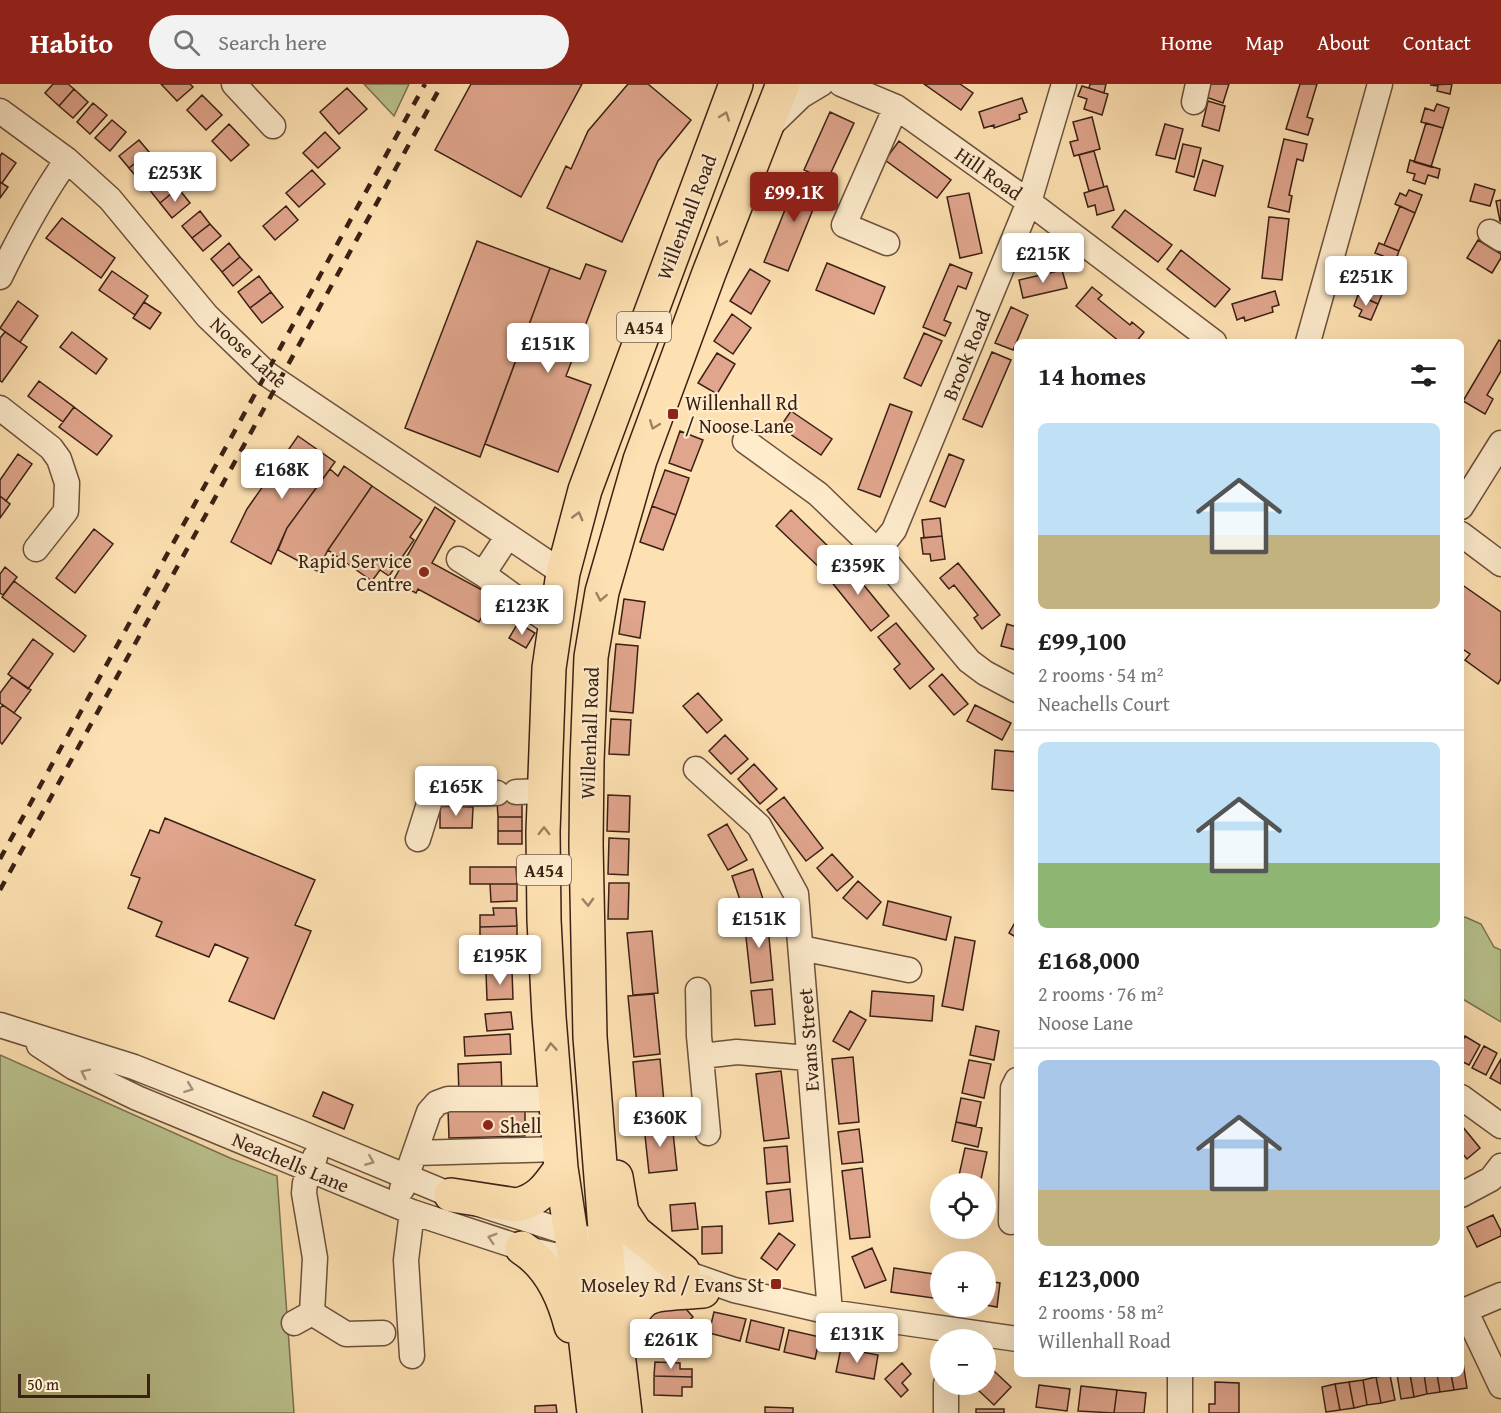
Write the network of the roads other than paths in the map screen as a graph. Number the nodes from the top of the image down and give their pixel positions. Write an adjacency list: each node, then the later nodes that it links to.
1 (234, 84): 10 (street)
2 (736, 84): 28 (highway, Willenhall Road / A454, one-way to 2)
3 (783, 84): 11 (highway, Willenhall Road / A454)
4 (821, 84): 11 (street)
5 (842, 84): 8 (street, Hill Road)
6 (1064, 84): 13 (street, Brook Road)
7 (1380, 84): 17 (street)
8 (896, 107): 13 (street, Hill Road); 14 (street)
9 (0, 111): 12 (street, Noose Lane)
10 (273, 126)
11 (766, 129): 39 (highway, Willenhall Road / A454, one-way to 39)
12 (67, 160): 15 (street); 22 (street, Noose Lane)
13 (1029, 202): 16 (street, Hill Road); 25 (street, Brook Road)
14 (887, 243)
15 (0, 277)
16 (1210, 339)
17 (1309, 339)
18 (0, 408): 24 (street)
19 (745, 441): 25 (street)
20 (1501, 443): 21 (street)
21 (1464, 502)
22 (508, 536): 28 (street, Noose Lane); 29 (street)
23 (1464, 536): 27 (street)
24 (36, 549)
25 (877, 551): 31 (street)
26 (459, 559): 29 (street)
27 (1501, 564)
28 (562, 573): 30 (highway, Willenhall Road / A454)
29 (483, 574): 30 (street)
30 (555, 626): 33 (highway, Willenhall Road / A454)
31 (1014, 688)
32 (696, 769): 35 (street, Evans Street)
33 (519, 792): 34 (street); 45 (highway, Willenhall Road / A454, one-way to 33)
34 (418, 839)
35 (801, 948): 36 (street); 41 (street, Evans Street)
36 (909, 970)
37 (698, 990): 40 (street)
38 (11, 1030): 42 (street, Neachells Lane); 44 (street, Neachells Lane, one-way to 38)
39 (590, 1037): 61 (highway, Willenhall Road / A454); 62 (highway)
40 (701, 1046): 41 (street); 48 (street)
41 (808, 1058): 65 (street, Evans Street)
42 (134, 1067): 44 (street); 49 (street, Neachells Lane, one-way to 49)
43 (1014, 1086): 58 (street)
44 (124, 1092): 53 (street, Neachells Lane)
45 (555, 1098): 50 (street); 51 (highway, Willenhall Road / A454)
46 (1464, 1099): 47 (street)
47 (1501, 1126)
48 (708, 1133)
49 (322, 1141): 53 (street); 54 (street, Neachells Lane, one-way to 54)
50 (415, 1153): 51 (street); 54 (street)
51 (560, 1159): 56 (highway); 59 (highway, Willenhall Road / A454)
52 (1501, 1166): 55 (street)
53 (309, 1170): 57 (street, Neachells Lane); 68 (street)
54 (407, 1176): 56 (street, Neachells Lane); 57 (street)
55 (1464, 1193)
56 (451, 1195): 59 (street, Neachells Lane)
57 (404, 1209): 60 (street, Neachells Lane, one-way to 57); 72 (street)
58 (1011, 1222)
59 (573, 1247): 60 (street, Neachells Lane); 61 (street); 76 (highway, Willenhall Road / A454)
60 (522, 1248): 76 (highway)
61 (607, 1256): 62 (street); 71 (highway, Willenhall Road / A454)
62 (707, 1284): 65 (street); 71 (highway)
63 (1501, 1295): 64 (street)
64 (1464, 1311)
65 (831, 1312): 67 (street)
66 (1464, 1313): 74 (street)
67 (930, 1332)
68 (383, 1333)
69 (996, 1339): 70 (street)
70 (1014, 1340)
71 (618, 1352): 77 (highway, Willenhall Road / A454)
72 (412, 1356)
73 (1180, 1377): 79 (street)
74 (1501, 1386)
75 (946, 1395): 78 (street)
76 (592, 1413)
77 (625, 1413)
78 (946, 1413)
79 (1180, 1413)

